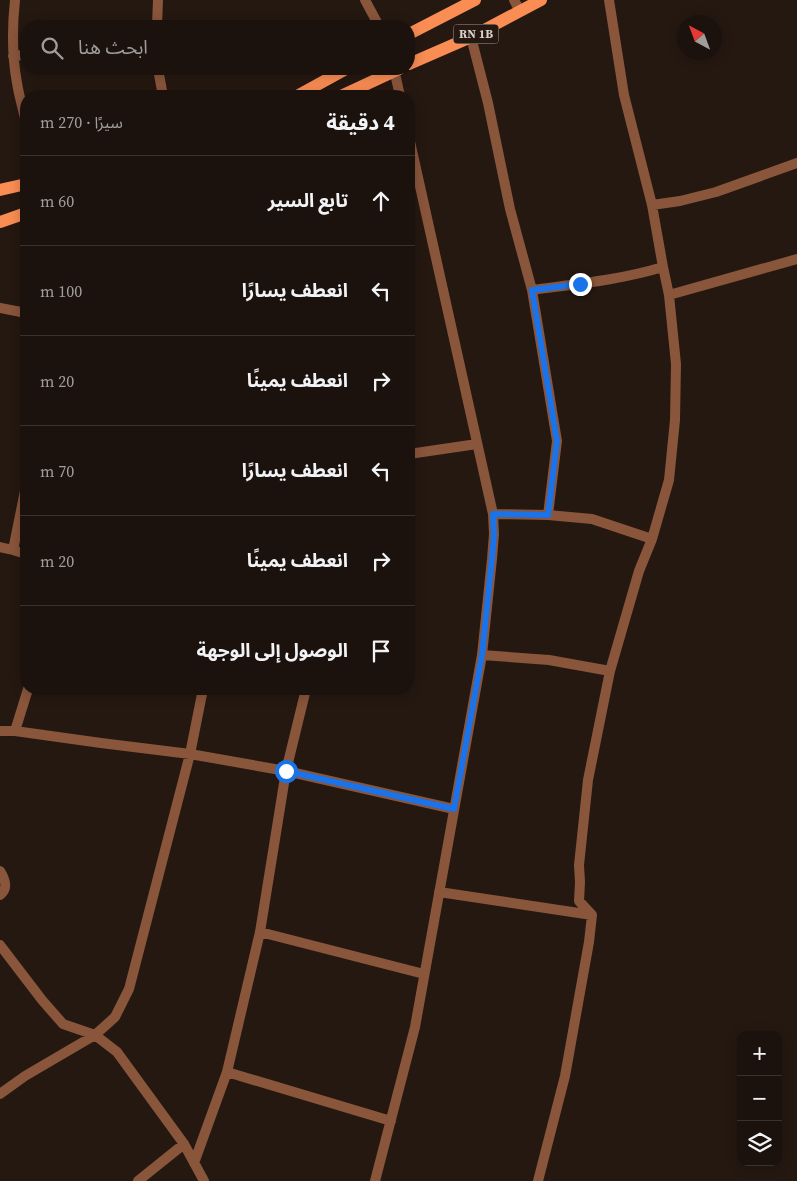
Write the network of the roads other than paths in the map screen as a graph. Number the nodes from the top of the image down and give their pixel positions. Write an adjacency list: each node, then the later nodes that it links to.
1 (15, 0): 13 (street)
2 (158, 0): 8 (street)
3 (365, 0): 9 (street)
4 (475, 0): 10 (main road, RN 1B)
5 (541, 0): 7 (main road, RN 1B)
6 (609, 0): 28 (street)
7 (517, 5): 11 (main road, RN 1B)
8 (157, 20)
9 (376, 20)
10 (415, 31)
11 (471, 37): 14 (main road, RN 1B); 33 (street)
12 (20, 55): 13 (street)
13 (13, 56): 23 (street)
14 (415, 61)
15 (159, 75): 19 (street)
16 (335, 75): 20 (main road)
17 (385, 75): 21 (main road)
18 (397, 75): 22 (street)
19 (162, 90)
20 (308, 90)
21 (354, 90)
22 (399, 90)
23 (20, 96)
24 (797, 163): 28 (street)
25 (415, 164): 37 (street)
26 (20, 185): 27 (main road)
27 (0, 190)
28 (652, 205): 32 (street)
29 (20, 215): 30 (main road)
30 (0, 222)
31 (797, 259): 34 (street)
32 (663, 267): 33 (street); 34 (street)
33 (532, 290): 40 (street)
34 (669, 295): 42 (street)
35 (0, 308): 36 (street)
36 (20, 312)
37 (477, 444): 38 (street); 39 (street)
38 (415, 453)
39 (493, 514): 40 (street); 46 (street)
40 (548, 515): 42 (street)
41 (20, 516): 44 (street)
42 (652, 539): 47 (street)
43 (0, 547): 44 (street)
44 (13, 550): 45 (street)
45 (20, 552)
46 (482, 655): 47 (street); 55 (street)
47 (610, 671): 59 (street)
48 (26, 695): 52 (street)
49 (203, 695): 53 (street)
50 (305, 695): 54 (street)
51 (0, 731): 52 (street)
52 (15, 731): 53 (street)
53 (190, 754): 54 (street); 63 (street)
54 (286, 771): 55 (street); 60 (street)
55 (454, 809): 57 (street)
56 (0, 871): 58 (street)
57 (439, 892): 59 (street); 62 (street)
58 (0, 895)
59 (592, 915): 72 (street)
60 (260, 932): 62 (street); 64 (street)
61 (0, 945): 63 (street)
62 (424, 974): 66 (street)
63 (95, 1035): 65 (street); 67 (street)
64 (227, 1072): 66 (street); 68 (street)
65 (0, 1094)
66 (390, 1122): 71 (street)
67 (184, 1144): 68 (street); 69 (street)
68 (194, 1163): 70 (street)
69 (138, 1181)
70 (204, 1181)
71 (375, 1181)
72 (538, 1181)

